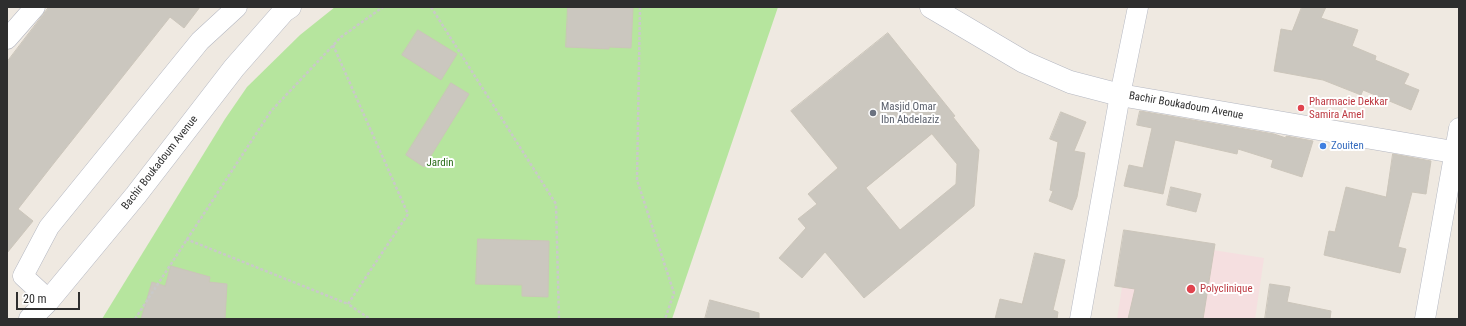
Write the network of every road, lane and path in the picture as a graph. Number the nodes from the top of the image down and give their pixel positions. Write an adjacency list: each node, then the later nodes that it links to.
1 (35, 7): 9 (street)
2 (237, 7): 16 (street)
3 (290, 7): 16 (street, Bachir Boukadoum Avenue)
4 (383, 7): 10 (path)
5 (431, 7): 19 (path)
6 (640, 7): 20 (path)
7 (931, 7): 11 (street, Bachir Boukadoum Avenue)
8 (1138, 7): 11 (street)
9 (7, 39)
10 (333, 45): 14 (path); 15 (path)
11 (1120, 94): 13 (street, Bachir Boukadoum Avenue); 21 (street)
12 (1459, 128): 13 (street)
13 (1457, 152): 22 (street)
14 (186, 239): 15 (path); 17 (path)
15 (348, 304): 18 (path)
16 (37, 313)
17 (136, 319)
18 (370, 319)
19 (559, 319)
20 (666, 319)
21 (1080, 319)
22 (1425, 319)

